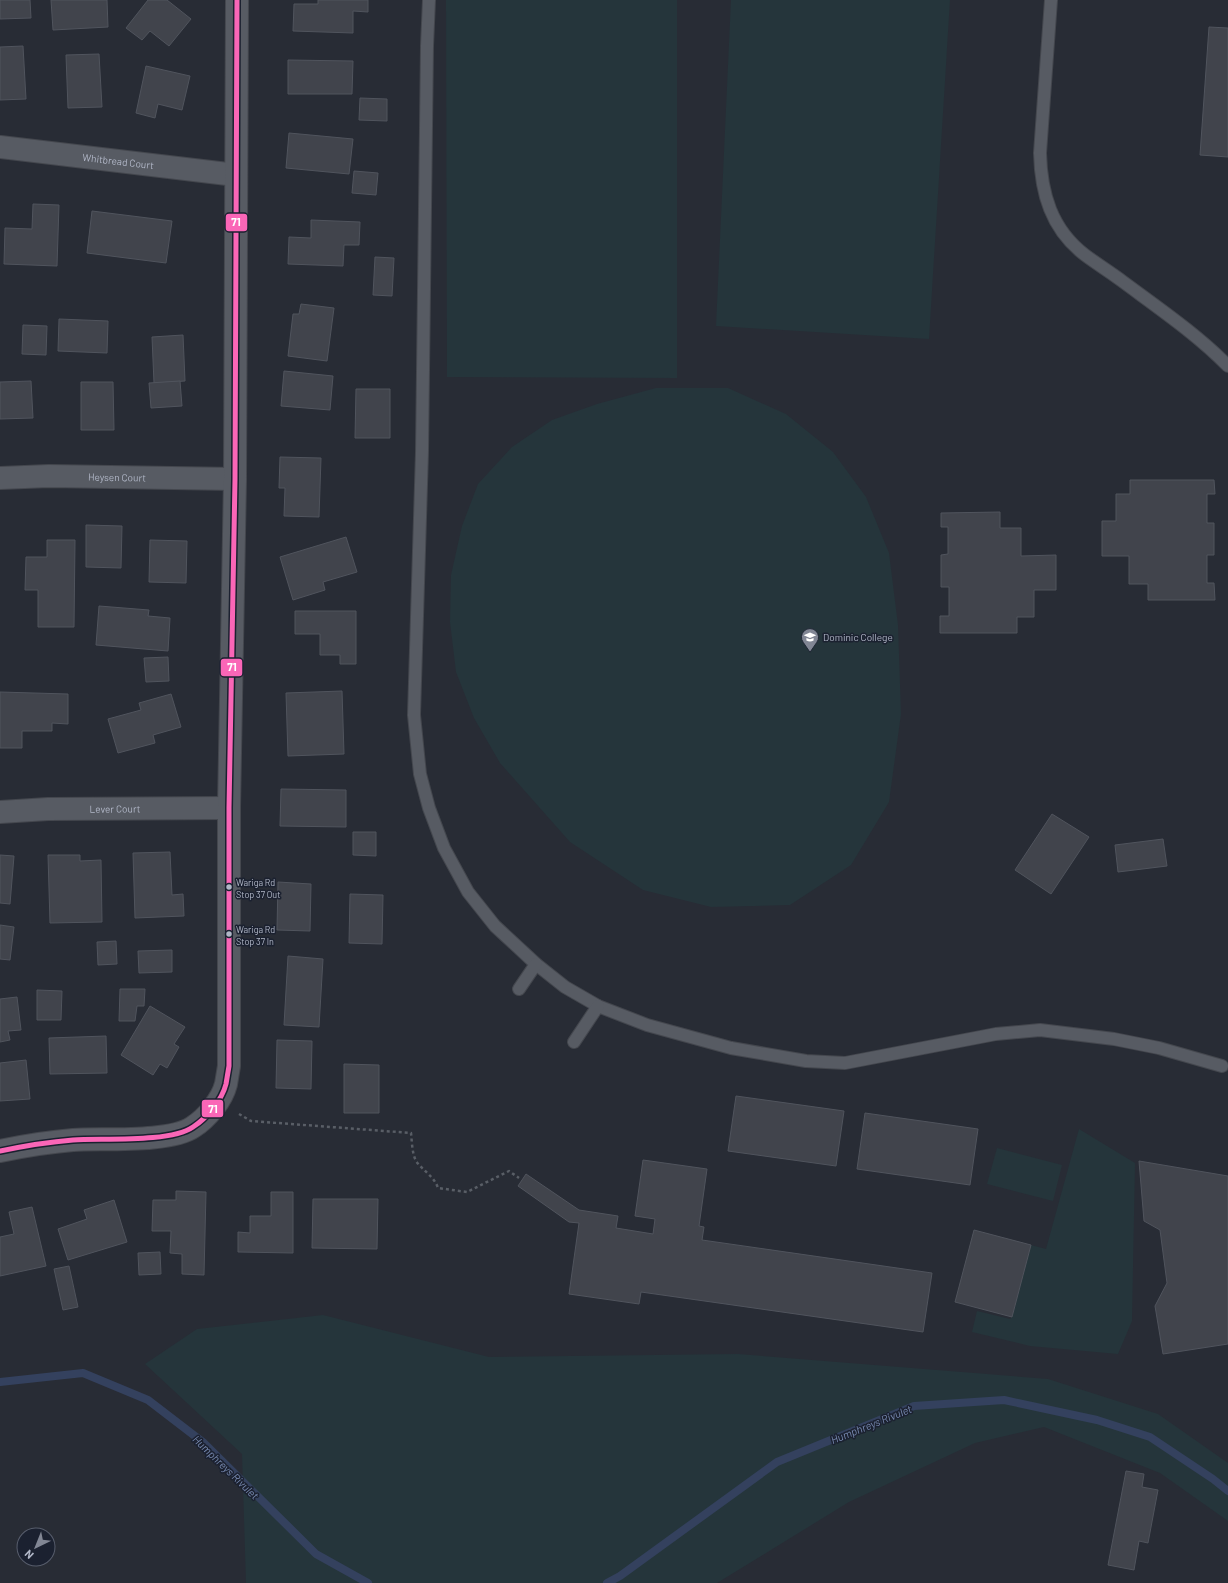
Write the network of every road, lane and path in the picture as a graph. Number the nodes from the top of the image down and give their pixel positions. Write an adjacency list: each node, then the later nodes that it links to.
1 (237, 0): 5 (street)
2 (430, 0): 11 (lane)
3 (1051, 0): 6 (lane)
4 (0, 147): 5 (street, Whitbread Court)
5 (236, 175): 8 (street)
6 (1228, 366)
7 (0, 478): 8 (street, Heysen Court)
8 (235, 479): 9 (street)
9 (229, 808): 10 (street, Lever Court); 16 (street)
10 (0, 812)
11 (536, 964): 12 (lane); 13 (lane)
12 (519, 989)
13 (598, 1006): 14 (lane); 15 (lane)
14 (574, 1042)
15 (1222, 1066)
16 (218, 1101): 17 (street); 18 (path)
17 (0, 1152)
18 (519, 1178)

